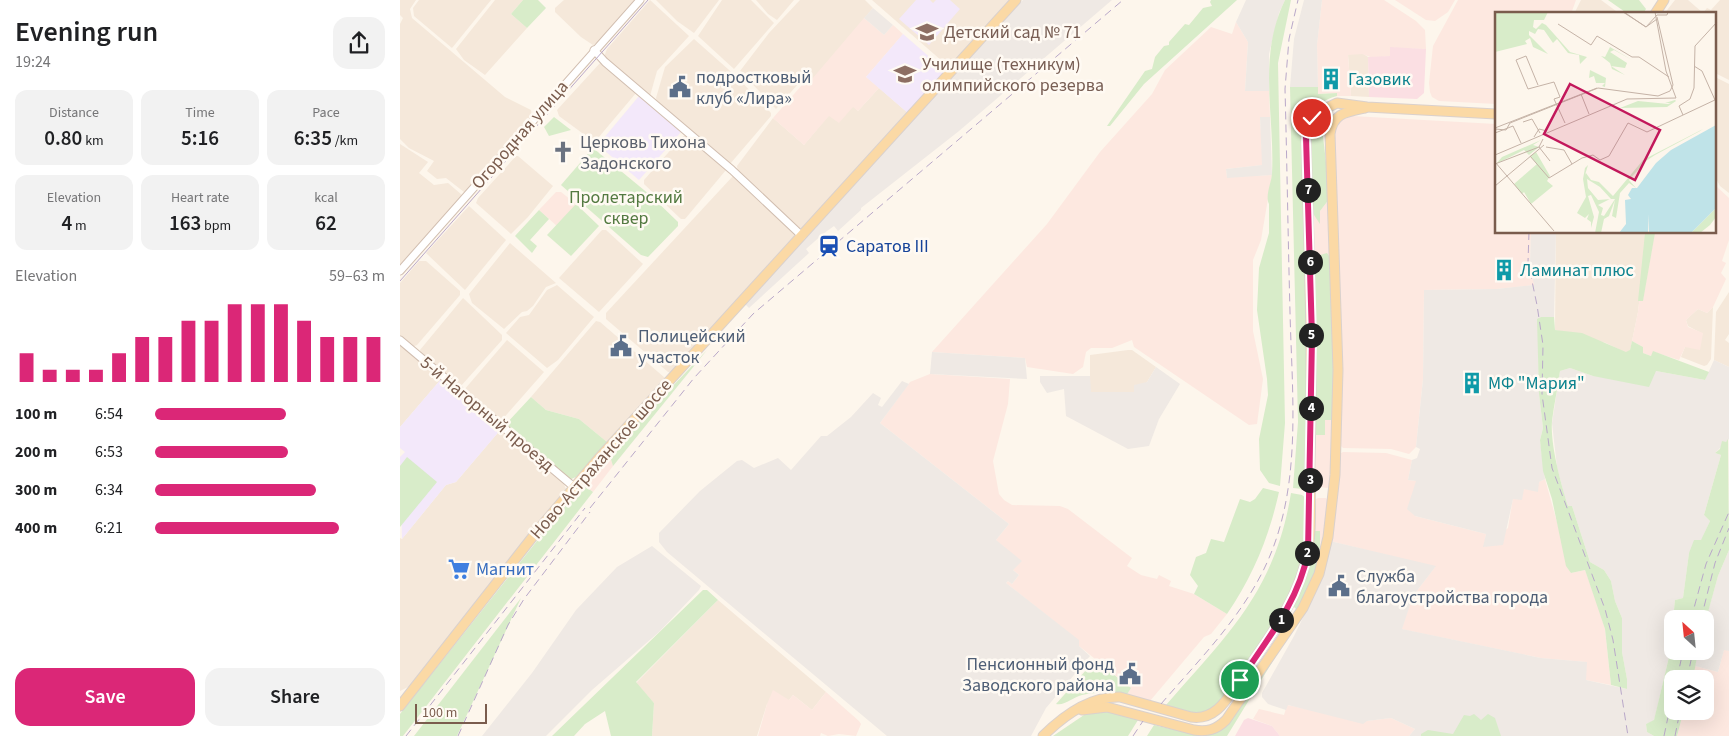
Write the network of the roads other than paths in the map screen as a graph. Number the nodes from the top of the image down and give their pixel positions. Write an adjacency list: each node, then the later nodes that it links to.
1 (640, 0): 5 (street, Огородная улица)
2 (1016, 0): 10 (main road, Ново-Астраханское шоссе)
3 (1664, 0): 4 (main road)
4 (1656, 12)
5 (594, 50): 10 (street); 11 (street, Огородная улица)
6 (1367, 107): 7 (main road); 8 (main road); 9 (main road)
7 (1320, 110): 9 (main road); 14 (main road)
8 (1495, 114)
9 (1333, 121): 15 (main road)
10 (802, 236): 13 (main road, Ново-Астраханское шоссе)
11 (400, 271)
12 (400, 340): 13 (street, 5-й Нагорный проезд)
13 (574, 487): 16 (main road, Ново-Астраханское шоссе)
14 (1287, 610): 15 (main road); 19 (main road)
15 (1296, 617): 19 (main road)
16 (410, 693): 17 (main road); 18 (main road, Ново-Астраханское шоссе)
17 (400, 695)
18 (400, 706)
19 (1066, 716): 20 (main road)
20 (1043, 736)

